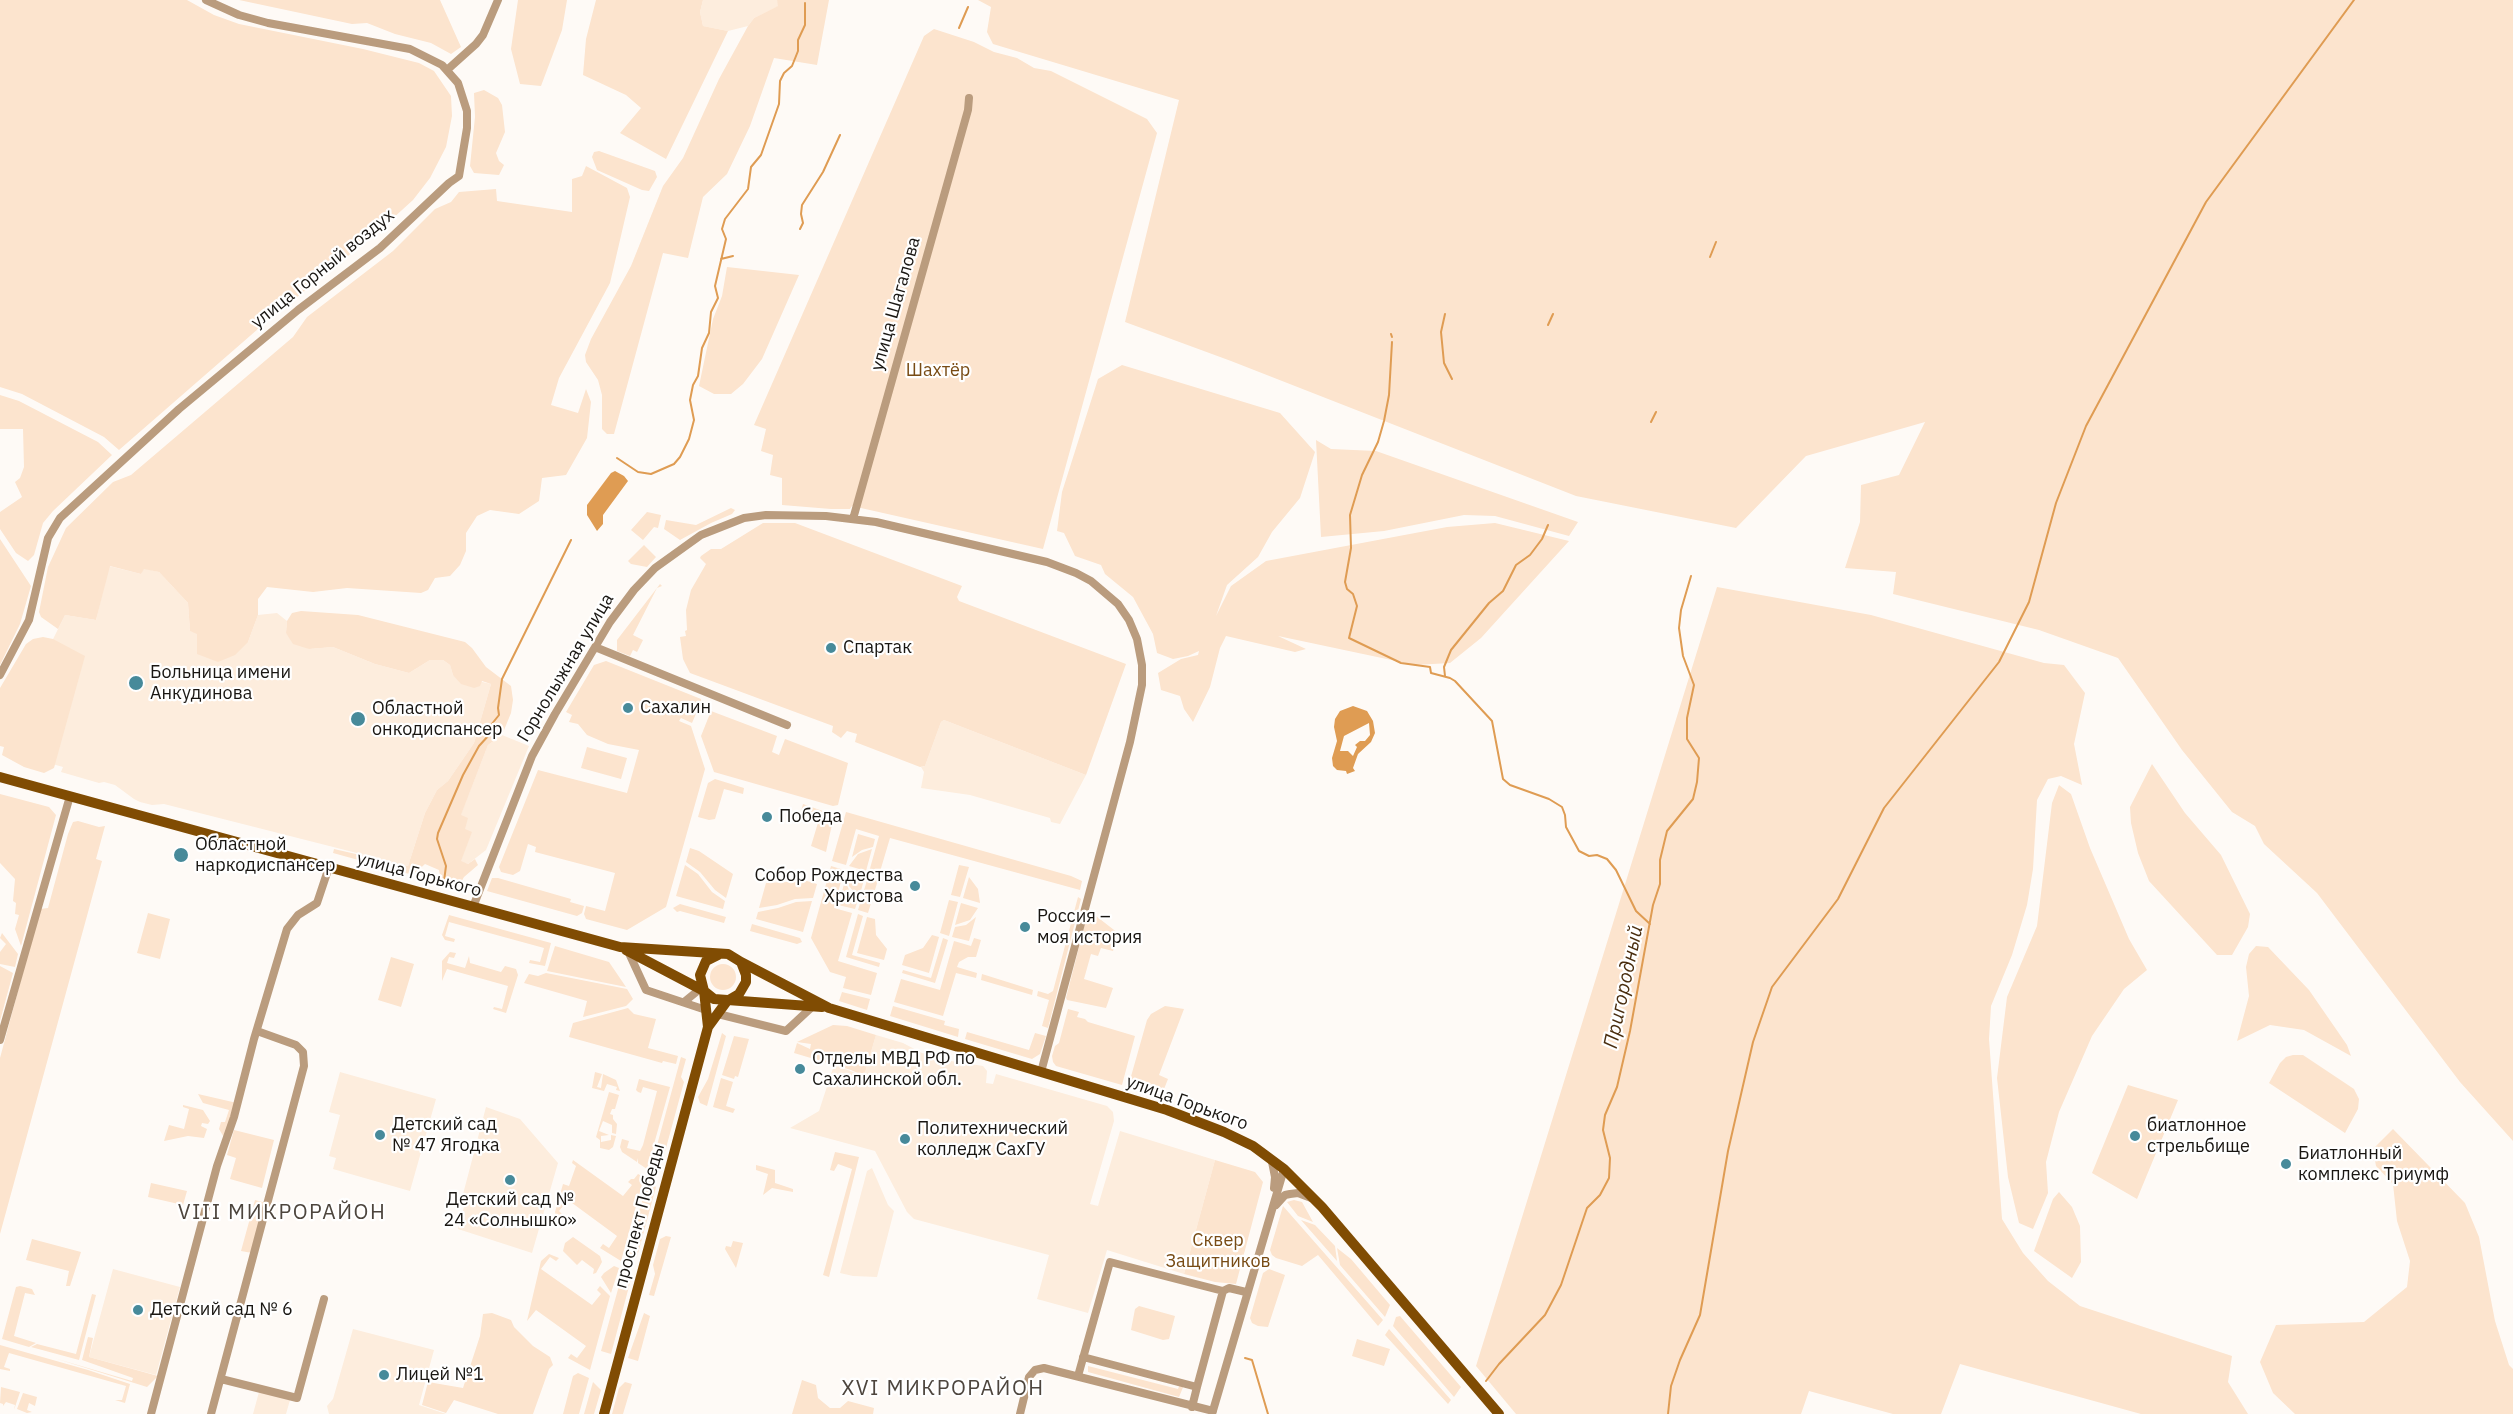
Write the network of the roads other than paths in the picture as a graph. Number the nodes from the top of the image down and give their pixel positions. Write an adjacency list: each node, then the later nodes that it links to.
1 (206, 0): 3 (street, улица Горный воздух)
2 (498, 0): 3 (street)
3 (447, 70): 7 (street, улица Горный воздух)
4 (969, 98): 5 (street, улица Шагалова)
5 (853, 519): 6 (street, Горнолыжная улица); 26 (street, Горнолыжная улица)
6 (595, 647): 8 (street); 12 (street, Горнолыжная улица)
7 (0, 675)
8 (787, 725)
9 (0, 777): 10 (main road, улица Горького)
10 (70, 796): 11 (main road, улица Горького); 25 (street)
11 (329, 867): 12 (main road, улица Горького); 23 (street)
12 (472, 907): 13 (main road, улица Горького)
13 (624, 949): 14 (main road, улица Горького); 16 (main road, улица Горького); 18 (street)
14 (721, 954): 15 (main road); 16 (main road)
15 (741, 962): 17 (main road); 20 (main road, улица Горького)
16 (702, 990): 17 (main road); 18 (street); 21 (main road, проспект Победы)
17 (727, 1000): 19 (main road, улица Горького); 22 (main road, проспект Победы)
18 (684, 1002): 21 (street)
19 (813, 1006): 20 (main road, улица Горького); 22 (street)
20 (829, 1008): 26 (main road, улица Горького)
21 (706, 1010): 24 (main road, проспект Победы)
22 (718, 1014): 24 (main road, проспект Победы)
23 (258, 1027): 36 (street); 40 (street)
24 (708, 1027): 42 (main road, проспект Победы)
25 (0, 1040)
26 (1041, 1072): 27 (main road, улица Горького)
27 (1272, 1162): 28 (main road, улица Горького); 30 (street)
28 (1284, 1169): 29 (main road, улица Горького); 30 (street)
29 (1313, 1198): 30 (street); 44 (main road, улица Горького)
30 (1270, 1212): 32 (street)
31 (1223, 1291): 32 (street); 34 (street); 37 (street)
32 (1246, 1292): 39 (street)
33 (324, 1299): 36 (street)
34 (1083, 1357): 35 (street); 37 (street)
35 (1078, 1376): 38 (street); 43 (street)
36 (221, 1379): 41 (street)
37 (1197, 1387): 38 (street)
38 (1192, 1407): 39 (street)
39 (1212, 1412)
40 (151, 1414)
41 (211, 1414)
42 (604, 1414)
43 (1020, 1414)
44 (1499, 1414)

